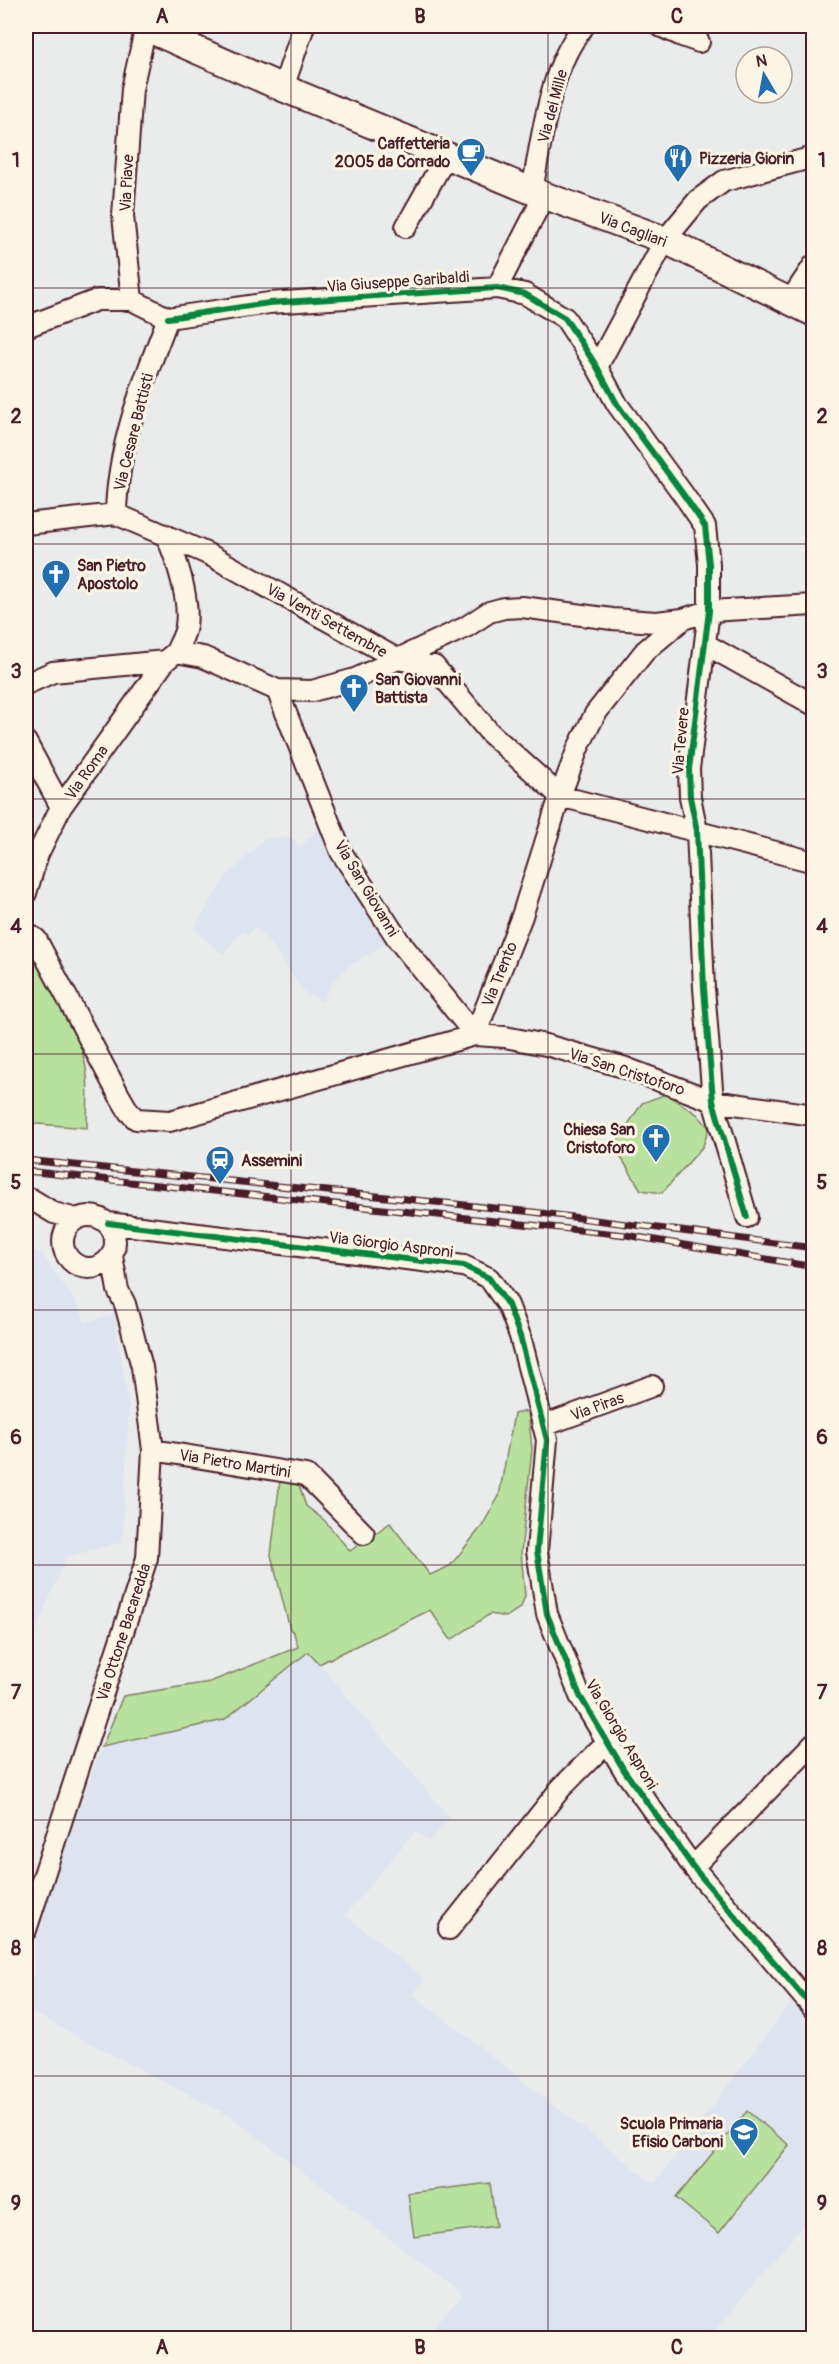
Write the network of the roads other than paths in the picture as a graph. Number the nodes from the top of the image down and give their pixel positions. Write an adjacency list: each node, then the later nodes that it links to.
1 (145, 26): 6 (main road, Via Cagliari); 14 (street, Via Piave)
2 (303, 26): 6 (street)
3 (584, 26): 9 (street, Via dei Mille)
4 (660, 26): 5 (street)
5 (699, 42)
6 (283, 88): 7 (main road, Via Cagliari)
7 (446, 156): 9 (main road, Via Cagliari); 10 (street)
8 (813, 157): 11 (street)
9 (538, 194): 11 (main road, Via Cagliari); 13 (street, Via dei Mille)
10 (406, 226)
11 (665, 240): 15 (main road, Via Cagliari); 19 (street)
12 (813, 266): 15 (street)
13 (497, 288): 17 (street, Via Giuseppe Garibaldi); 19 (street, Via Giuseppe Garibaldi)
14 (132, 300): 17 (street); 18 (street)
15 (790, 301): 16 (main road, Via Cagliari)
16 (813, 313)
17 (168, 318): 20 (street, Via Cesare Battisti)
18 (26, 327)
19 (597, 367): 24 (street, Via Tevere)
20 (116, 514): 21 (street); 22 (street, Via Venti Settembre)
21 (26, 524)
22 (166, 535): 27 (street, Via Roma); 28 (street, Via Venti Settembre)
23 (813, 605): 24 (street)
24 (709, 611): 25 (street); 26 (street, Via Tevere)
25 (683, 619): 28 (street); 33 (street, Via Trento)
26 (705, 644): 31 (street); 35 (street, Via Tevere)
27 (170, 656): 29 (street); 30 (street); 34 (street, Via Roma)
28 (397, 659): 30 (street); 33 (street, Via Venti Settembre)
29 (26, 684)
30 (277, 690): 39 (street, Via San Giovanni)
31 (813, 705)
32 (26, 742): 34 (street)
33 (560, 796): 35 (street, Via Venti Settembre); 39 (street, Via Trento)
34 (61, 807): 37 (street, Via Roma)
35 (698, 831): 36 (street, Via Venti Settembre); 40 (street, Via Tevere)
36 (813, 862)
37 (26, 893)
38 (26, 933): 39 (street)
39 (475, 1035): 40 (street, Via San Cristoforo)
40 (712, 1101): 41 (street, Via San Cristoforo); 44 (street, Via Tevere)
41 (813, 1116)
42 (26, 1198): 43 (street)
43 (54, 1213): 45 (street); 48 (street)
44 (747, 1217)
45 (76, 1219): 46 (street); 48 (street)
46 (108, 1223): 47 (street, Via Giorgio Asproni); 49 (street)
47 (140, 1229): 49 (street); 53 (street, Via Giorgio Asproni)
48 (63, 1240): 50 (street)
49 (113, 1252): 50 (street); 51 (street, Via Ottone Bacaredda)
50 (89, 1269): 51 (street)
51 (118, 1290): 54 (street, Via Ottone Bacaredda)
52 (652, 1386): 53 (street, Via Piras)
53 (543, 1426): 56 (street, Via Giorgio Asproni)
54 (153, 1450): 55 (street, Via Pietro Martini); 60 (street, Via Ottone Bacaredda)
55 (364, 1533)
56 (607, 1742): 58 (street, Via Giorgio Asproni); 59 (street)
57 (813, 1743): 58 (street)
58 (693, 1867): 61 (street, Via Giorgio Asproni)
59 (449, 1929)
60 (26, 1930)
61 (812, 2004)

